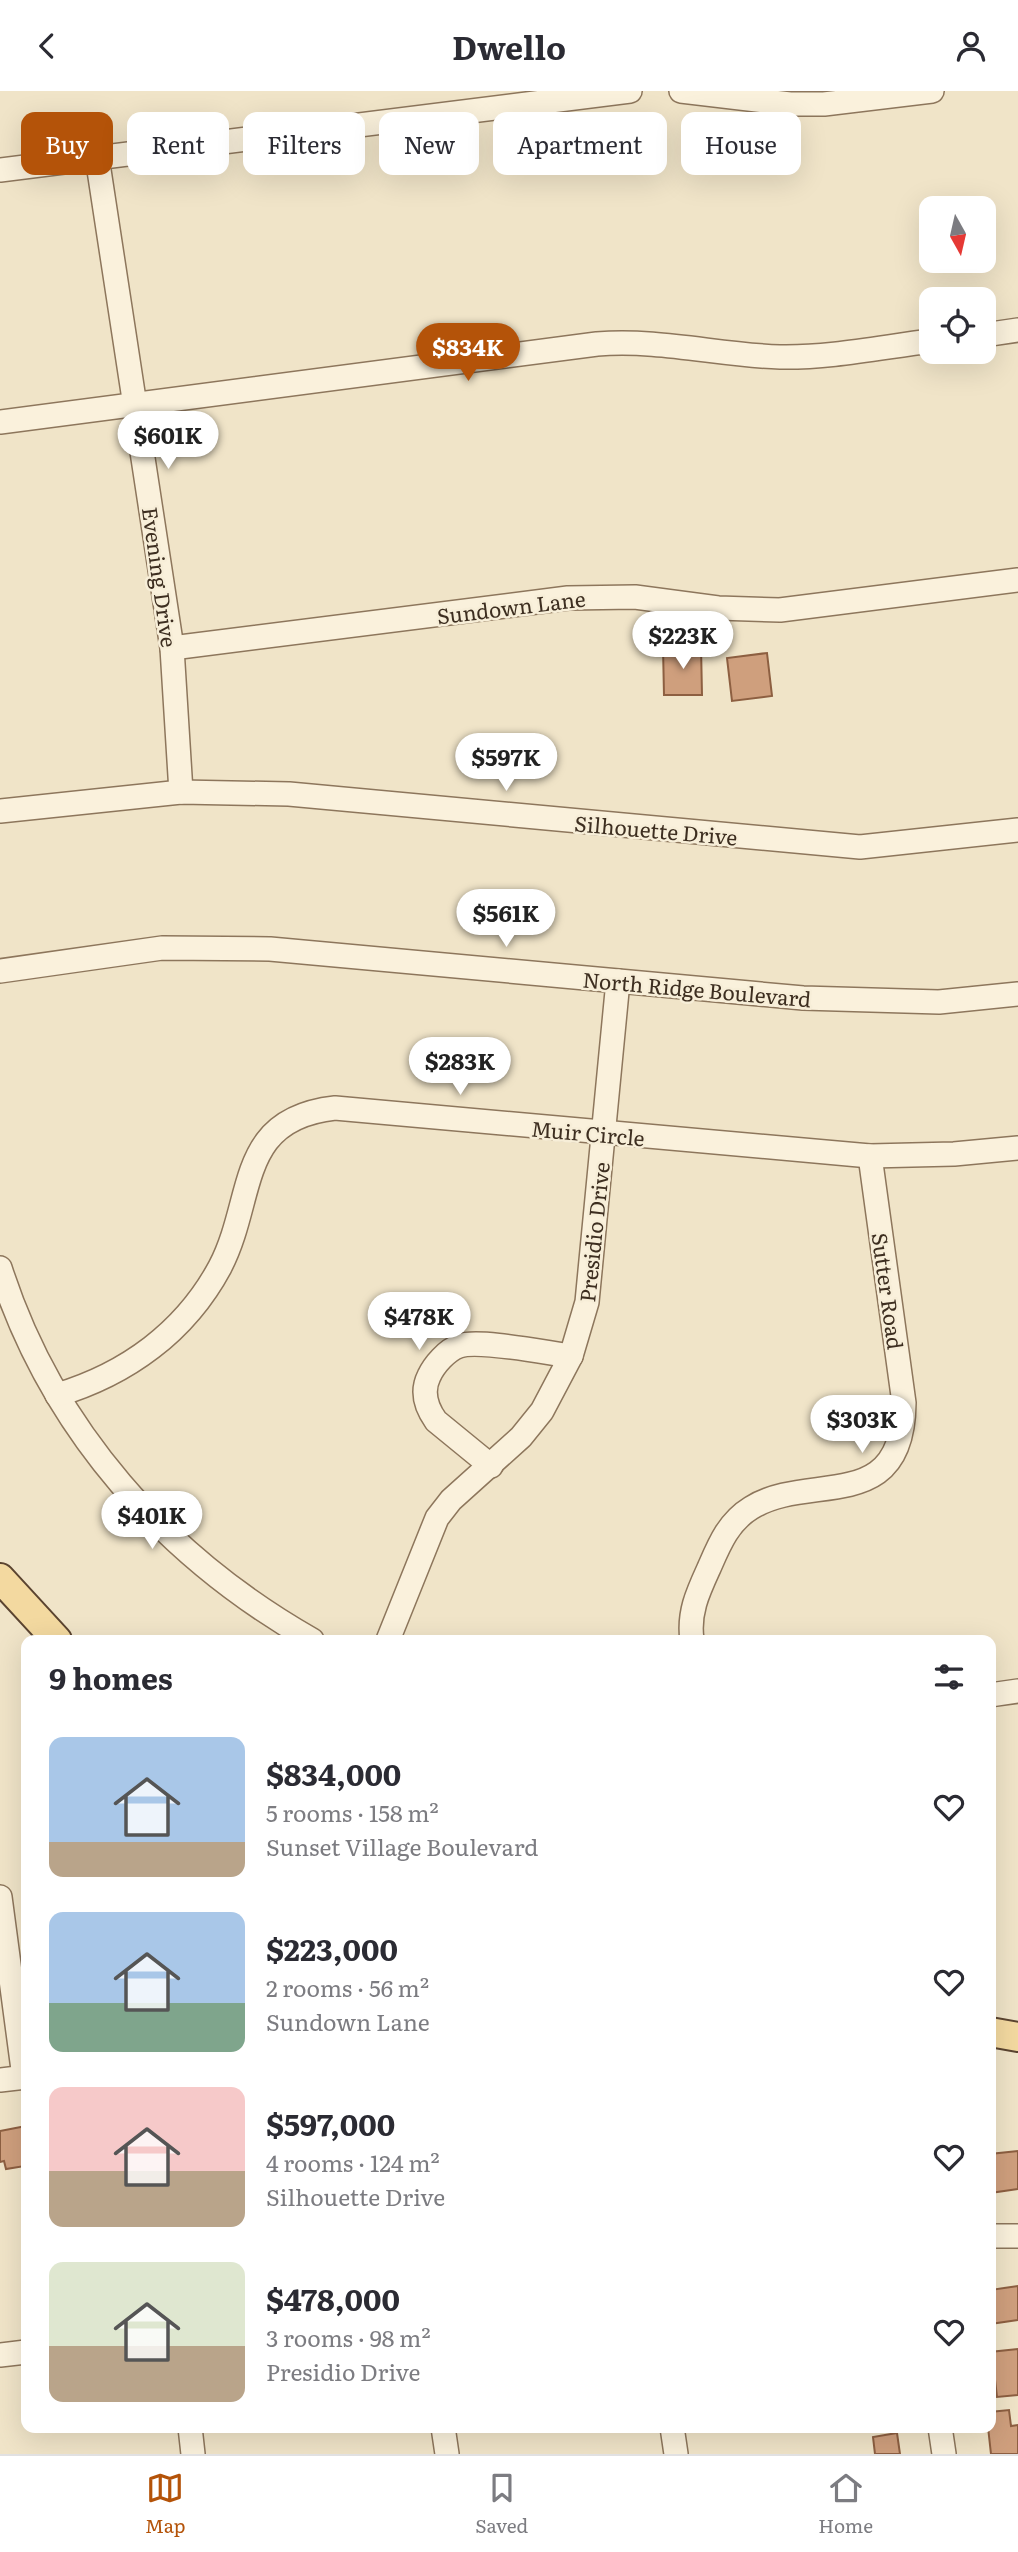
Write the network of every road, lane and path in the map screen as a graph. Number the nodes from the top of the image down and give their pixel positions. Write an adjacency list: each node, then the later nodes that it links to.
1 (630, 91): 4 (street)
2 (681, 91): 3 (street)
3 (932, 91)
4 (113, 155)
5 (21, 167): 6 (street)
6 (0, 170)
7 (100, 175): 11 (street, Evening Drive)
8 (1018, 330): 9 (street)
9 (996, 333)
10 (919, 343): 11 (street)
11 (136, 403): 12 (street); 14 (street, Evening Drive)
12 (0, 422)
13 (1018, 580): 14 (street, Sundown Lane)
14 (172, 649): 15 (street, Evening Drive)
15 (181, 792): 16 (street, Silhouette Drive); 17 (street, Silhouette Drive)
16 (0, 811)
17 (1018, 830)
18 (0, 971): 19 (street, North Ridge Boulevard)
19 (618, 981): 20 (street, North Ridge Boulevard); 21 (street, Presidio Drive)
20 (1018, 993)
21 (603, 1133): 23 (street, Muir Circle); 25 (street, Presidio Drive); 26 (street, Muir Circle)
22 (1018, 1147): 23 (street, Muir Circle)
23 (870, 1156): 32 (street, Sutter Road)
24 (0, 1268): 26 (street)
25 (571, 1356): 27 (street, Presidio Drive); 27 (street)
26 (57, 1395): 30 (street)
27 (491, 1466): 31 (street, Presidio Drive)
28 (0, 1578): 29 (main road)
29 (52, 1635)
30 (304, 1635)
31 (390, 1635)
32 (692, 1635)
33 (1018, 1691): 34 (street)
34 (996, 1694)
35 (0, 1897): 38 (street)
36 (996, 2033): 37 (main road)
37 (1018, 2037)
38 (21, 2048)
39 (21, 2077): 40 (street)
40 (0, 2080)
41 (996, 2236): 42 (street)
42 (1018, 2236)
43 (21, 2353): 44 (street)
44 (0, 2355)
45 (191, 2433): 49 (street)
46 (444, 2433): 50 (street)
47 (673, 2433): 51 (street)
48 (941, 2433): 52 (street)
49 (194, 2454)
50 (447, 2454)
51 (676, 2454)
52 (944, 2454)

